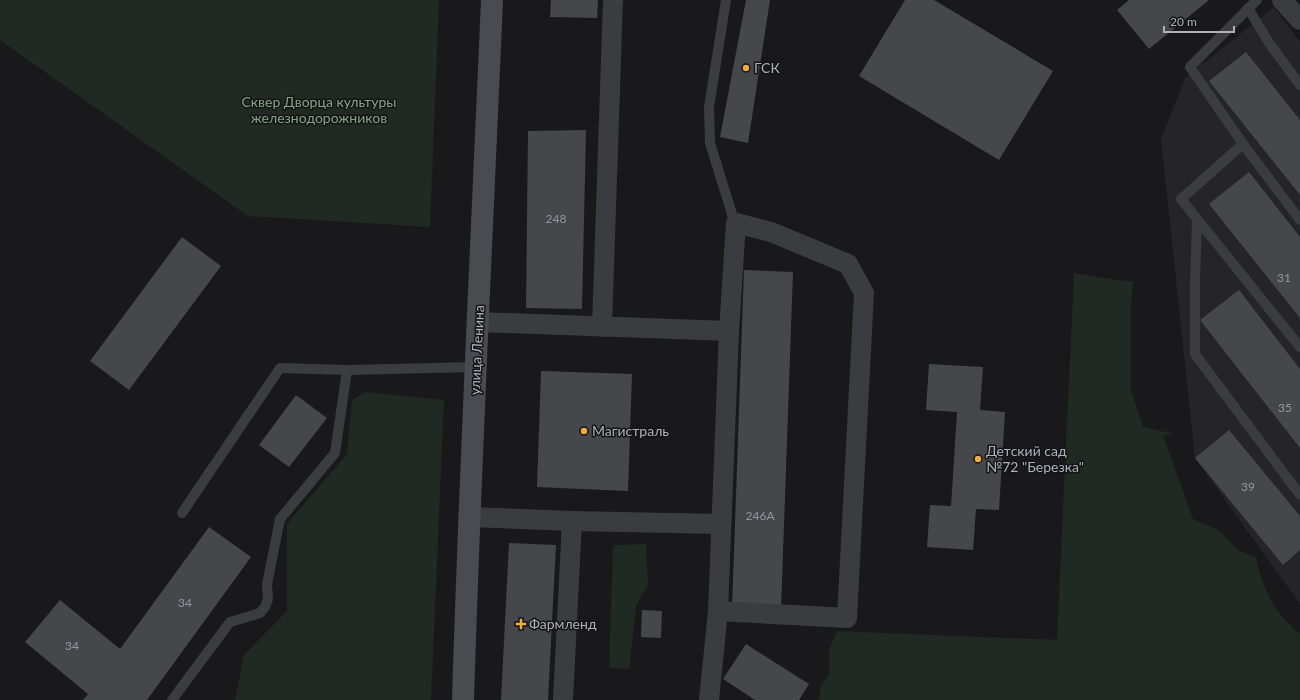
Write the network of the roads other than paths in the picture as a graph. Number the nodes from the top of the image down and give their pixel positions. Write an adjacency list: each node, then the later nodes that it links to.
1 (492, 0): 13 (street, улица Ленина)
2 (613, 0): 14 (street)
3 (726, 0): 12 (lane)
4 (1257, 0): 6 (lane)
5 (1282, 0): 7 (street)
6 (1248, 8): 8 (lane); 9 (lane)
7 (1300, 20)
8 (1300, 85)
9 (1243, 144): 10 (lane); 11 (lane)
10 (1197, 220): 16 (lane); 19 (lane)
11 (1300, 220)
12 (736, 227): 15 (street); 24 (street)
13 (478, 322): 14 (street); 17 (street, улица Ленина)
14 (602, 327): 15 (street)
15 (729, 331): 23 (street)
16 (1300, 347)
17 (476, 367): 18 (lane); 21 (street, улица Ленина)
18 (347, 370): 20 (lane); 25 (lane)
19 (1300, 495)
20 (182, 513)
21 (468, 517): 22 (street); 26 (street, улица Ленина)
22 (572, 521): 23 (street); 27 (street)
23 (721, 524): 24 (street)
24 (718, 611): 28 (street)
25 (172, 700)
26 (463, 700)
27 (563, 700)
28 (709, 700)

